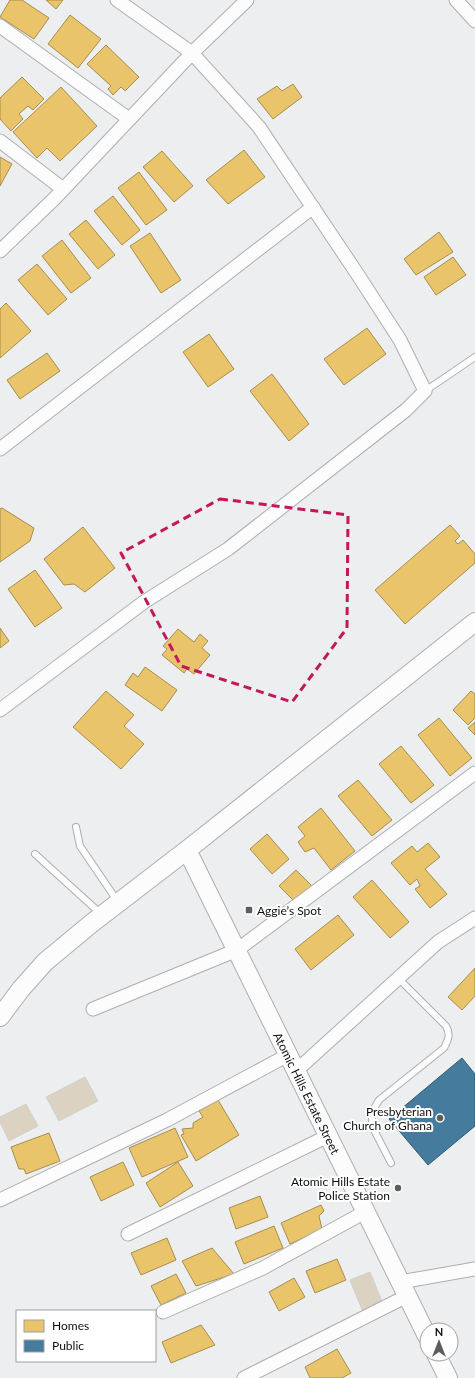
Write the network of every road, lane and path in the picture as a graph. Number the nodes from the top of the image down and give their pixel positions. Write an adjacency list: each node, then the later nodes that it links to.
1 (117, 0): 6 (street)
2 (247, 0): 6 (street)
3 (456, 0): 4 (street)
4 (475, 21)
5 (0, 26): 7 (street)
6 (192, 53): 7 (street); 10 (street)
7 (130, 119): 9 (street)
8 (0, 141): 9 (street)
9 (63, 189): 11 (street)
10 (313, 207): 13 (street); 14 (street)
11 (0, 251)
12 (475, 357): 13 (lane)
13 (426, 391): 16 (street)
14 (0, 449)
15 (475, 622): 19 (street)
16 (0, 710)
17 (475, 773): 24 (street)
18 (76, 827): 21 (lane)
19 (187, 850): 21 (street); 24 (street, Atomic Hills Estate Street)
20 (35, 854): 22 (lane)
21 (119, 903): 22 (street)
22 (102, 915): 27 (street)
23 (475, 918): 25 (street)
24 (237, 950): 26 (street); 28 (street, Atomic Hills Estate Street)
25 (398, 978): 29 (street); 31 (lane)
26 (93, 1009)
27 (0, 1017)
28 (288, 1055): 29 (street, Atomic Hills Estate Street); 32 (street)
29 (296, 1071): 30 (street, Atomic Hills Estate Street)
30 (328, 1136): 33 (street, Atomic Hills Estate Street); 34 (street)
31 (391, 1163)
32 (0, 1200)
33 (365, 1212): 36 (street, Atomic Hills Estate Street); 37 (street)
34 (128, 1234)
35 (475, 1269): 36 (street)
36 (404, 1289): 38 (street, Atomic Hills Estate Street); 40 (street)
37 (163, 1312)
38 (420, 1322)
39 (440, 1362): 41 (street)
40 (244, 1378)
41 (447, 1378)

